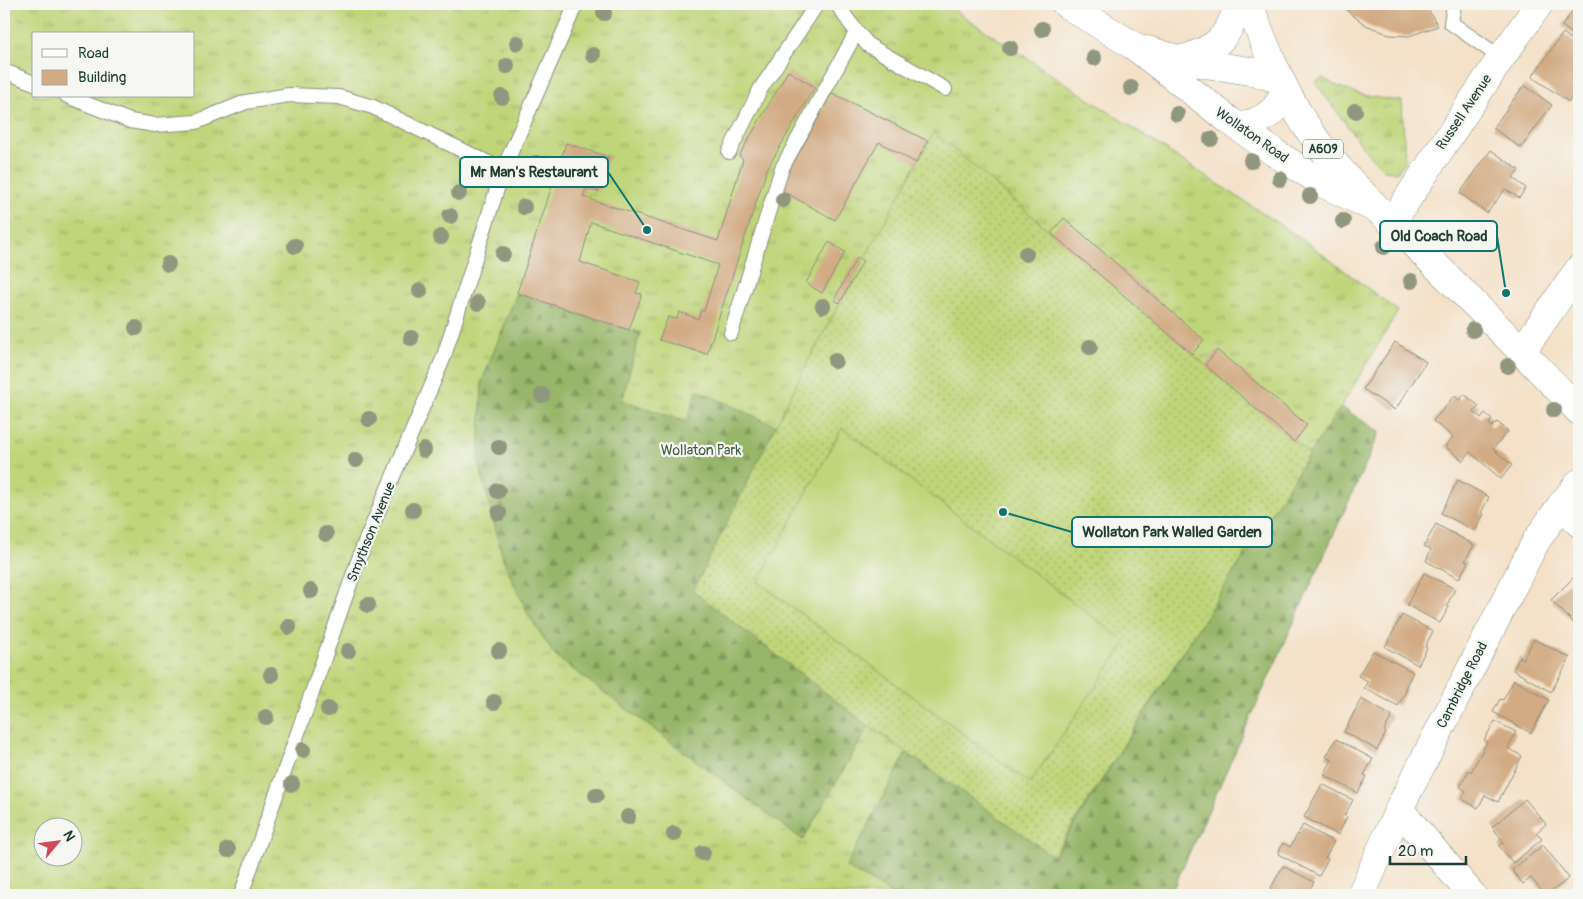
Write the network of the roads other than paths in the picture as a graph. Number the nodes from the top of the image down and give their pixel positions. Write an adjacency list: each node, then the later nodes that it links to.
1 (576, 4): 20 (lane, Smythson Avenue)
2 (817, 4): 19 (lane)
3 (837, 4): 9 (lane)
4 (1066, 4): 10 (street, Wollaton Road)
5 (1239, 4): 12 (street)
6 (1249, 4): 15 (street, Wollaton Road / A609)
7 (1454, 4): 11 (lane)
8 (1539, 4): 11 (street, Russell Avenue)
9 (857, 31): 16 (lane); 23 (lane)
10 (1134, 46): 12 (street, Wollaton Road); 18 (street, Wollaton Road)
11 (1501, 58): 21 (street, Russell Avenue)
12 (1180, 60): 15 (street, Wollaton Road)
13 (4, 71): 14 (lane)
14 (32, 82)
15 (1282, 84): 18 (street); 21 (street, Wollaton Road / A609)
16 (944, 89)
17 (72, 98): 20 (lane)
18 (1239, 127): 21 (street, Wollaton Road)
19 (729, 152)
20 (503, 170): 29 (lane, Smythson Avenue)
21 (1385, 216): 24 (street, Wollaton Road / A609)
22 (1579, 270): 24 (street)
23 (730, 333)
24 (1522, 351): 25 (street, Wollaton Road / A609)
25 (1579, 411)
26 (1579, 483): 27 (street, Cambridge Road)
27 (1571, 513): 28 (street, Cambridge Road)
28 (1399, 809): 30 (street, Cambridge Road); 31 (street)
29 (241, 895)
30 (1361, 895)
31 (1472, 895)

